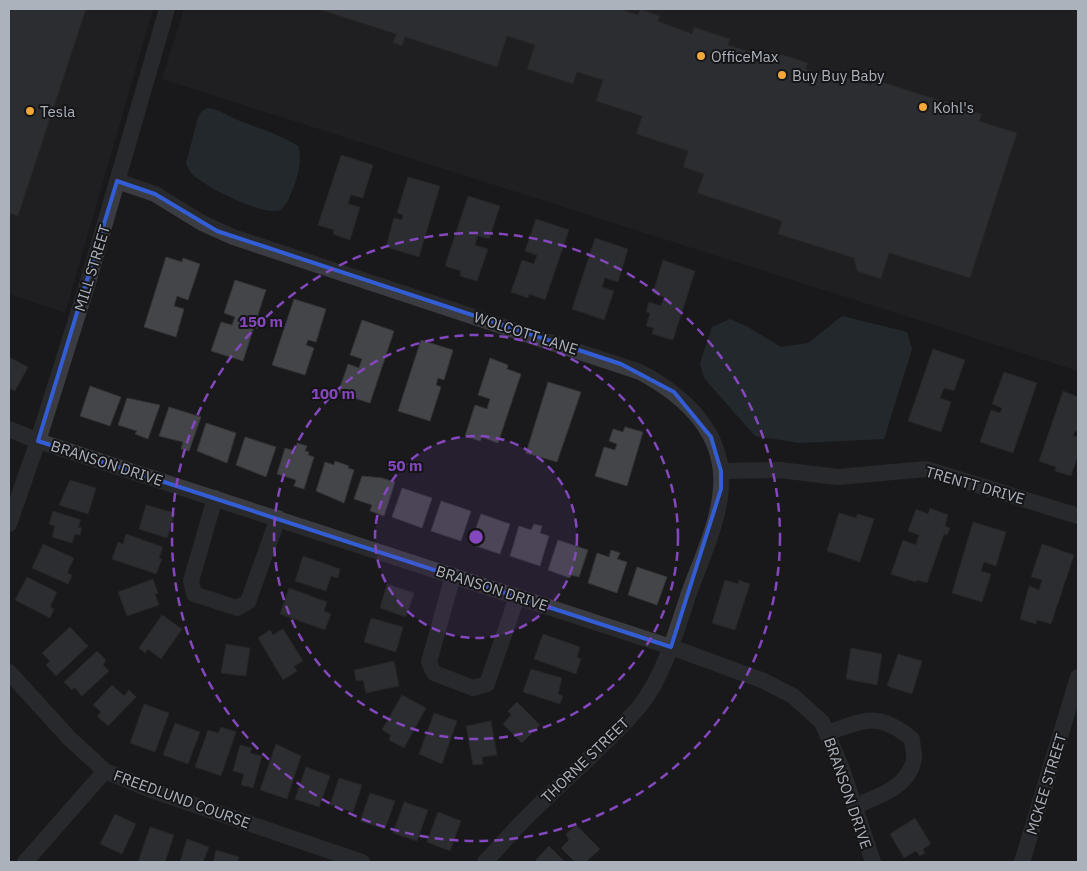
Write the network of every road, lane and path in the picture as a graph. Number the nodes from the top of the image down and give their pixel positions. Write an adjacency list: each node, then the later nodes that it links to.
1 (167, 9): 2 (street, MILL STREET)
2 (117, 181): 4 (street, MILL STREET); 5 (street, WOLCOTT LANE)
3 (9, 429): 4 (street, BRANSON DRIVE)
4 (38, 441): 6 (street, BRANSON DRIVE); 9 (street, MILL STREET)
5 (721, 471): 7 (street, TRENTT DRIVE); 12 (street, WOLCOTT LANE)
6 (215, 498): 8 (street, BRANSON DRIVE); 8 (street)
7 (1078, 516)
8 (278, 518): 10 (street, BRANSON DRIVE)
9 (9, 524)
10 (453, 576): 11 (street, BRANSON DRIVE); 11 (street)
11 (517, 597): 12 (street, BRANSON DRIVE)
12 (671, 647): 16 (street, BRANSON DRIVE); 21 (street, THORNE STREET)
13 (9, 672): 17 (street, FREEDLUND COURSE)
14 (1078, 677): 15 (street, MCKEE STREET)
15 (1076, 696): 23 (street, MCKEE STREET)
16 (827, 733): 18 (street, BRANSON DRIVE); 18 (street)
17 (105, 771): 19 (street); 20 (street, FREEDLUND COURSE)
18 (855, 806): 22 (street, BRANSON DRIVE)
19 (25, 862)
20 (362, 862)
21 (485, 862)
22 (873, 862)
23 (1022, 862)

